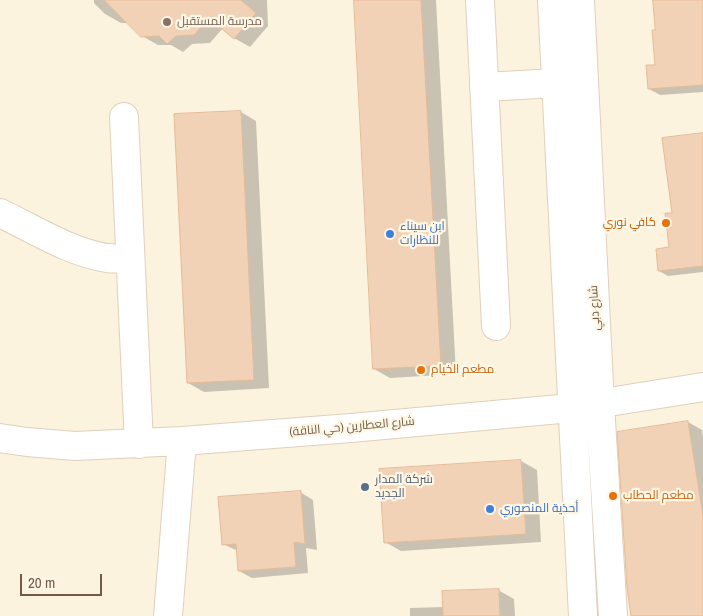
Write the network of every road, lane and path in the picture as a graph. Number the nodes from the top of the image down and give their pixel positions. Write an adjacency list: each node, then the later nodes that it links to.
1 (480, 0): 5 (street)
2 (552, 0): 4 (street)
3 (580, 0): 11 (street, شارع دبي)
4 (556, 83): 5 (street); 12 (street)
5 (484, 87): 9 (street)
6 (124, 117): 8 (street)
7 (0, 213): 8 (street)
8 (130, 258): 15 (street)
9 (496, 326)
10 (703, 387): 11 (street, شارع العطارين (حي الناقة))
11 (600, 404): 12 (street, شارع العطارين (حي الناقة)); 18 (street, شارع دبي)
12 (571, 408): 14 (street, شارع العطارين (حي الناقة)); 17 (street)
13 (0, 438): 15 (street, شارع العطارين (حي الناقة))
14 (182, 441): 15 (street, شارع العطارين (حي الناقة)); 16 (street)
15 (139, 444)
16 (168, 616)
17 (583, 616)
18 (613, 616)

